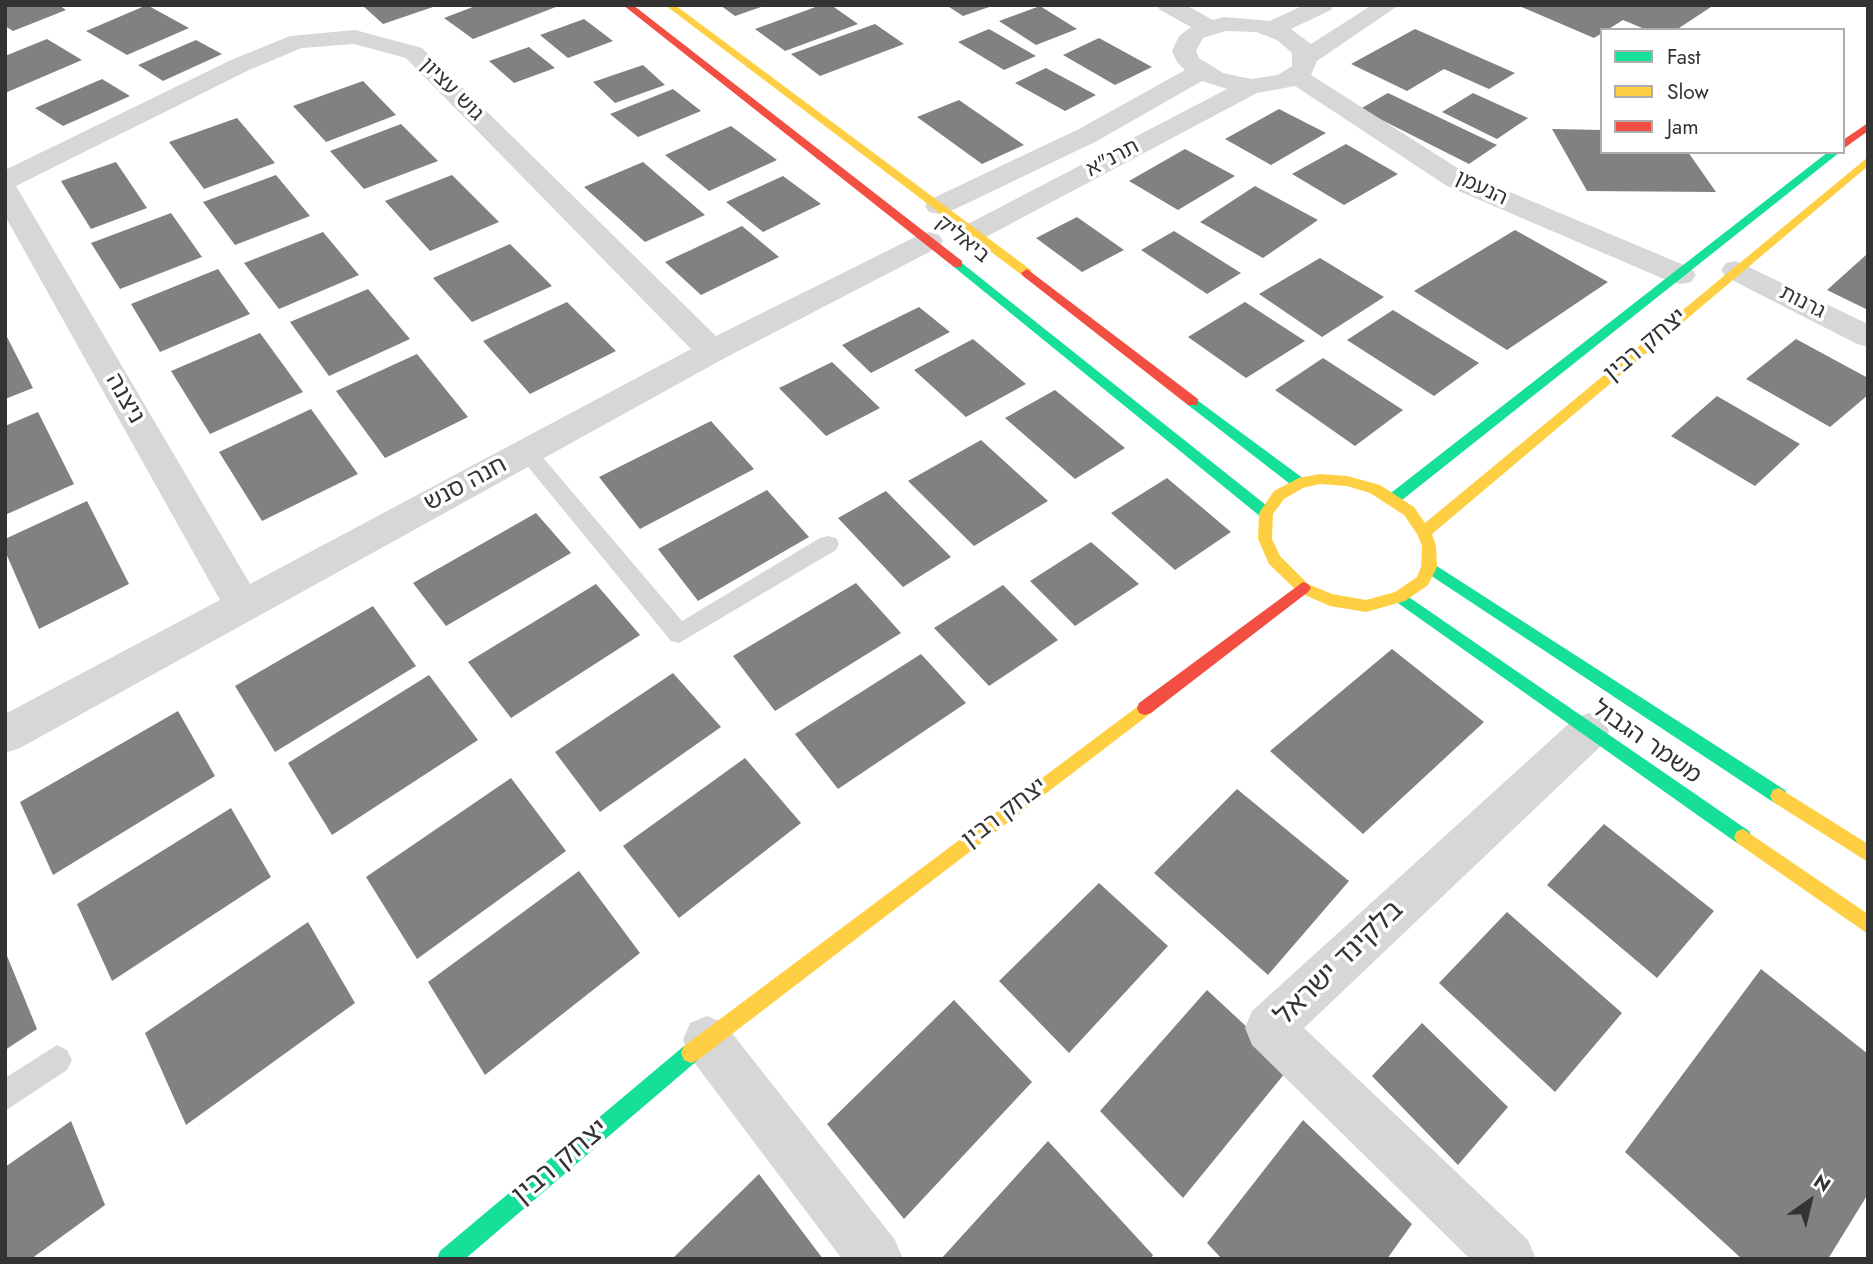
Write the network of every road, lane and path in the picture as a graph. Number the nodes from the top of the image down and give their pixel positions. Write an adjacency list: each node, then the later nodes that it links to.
1 (627, 5): 19 (main road, ביאליק)
2 (669, 5): 17 (main road, ביאליק)
3 (1168, 5): 6 (street)
4 (1323, 5): 7 (street)
5 (1388, 5): 8 (street)
6 (1209, 27): 7 (street); 9 (street)
7 (1272, 29): 8 (street, הנעמן)
8 (1301, 67): 10 (street); 21 (street, הנעמן)
9 (1200, 72): 10 (street); 17 (street, תרנ"א)
10 (1251, 86): 18 (street, תרנ"א)
11 (1868, 126): 12 (main road)
12 (1845, 144)
13 (1832, 154): 21 (main road, יצחק רבין)
14 (1868, 160): 20 (main road, יצחק רבין)
15 (5, 181): 23 (street, גוש עציון)
16 (5, 191): 33 (street, ניצנה)
17 (939, 206): 18 (main road, ביאליק)
18 (974, 232): 25 (main road, ביאליק)
19 (929, 241): 23 (street, חנה סנש); 27 (main road, ביאליק)
20 (1736, 270): 22 (street, גרנות); 28 (main road, יצחק רבין)
21 (1681, 275): 26 (main road, יצחק רבין)
22 (1868, 337)
23 (712, 351): 24 (street, חנה סנש)
24 (527, 452): 29 (lane); 33 (street, חנה סנש)
25 (1299, 484): 26 (main road); 27 (main road)
26 (1392, 500): 28 (main road)
27 (1266, 513): 31 (main road)
28 (1424, 532): 30 (main road)
29 (828, 544)
30 (1429, 567): 32 (main road); 36 (main road, משמר הגבול)
31 (1303, 588): 32 (main road); 38 (main road, יצחק רבין)
32 (1400, 597): 34 (main road, משמר הגבול)
33 (243, 606): 35 (street, חנה סנש)
34 (1589, 731): 37 (main road, משמר הגבול); 43 (street, בלקינד ישראל)
35 (5, 735)
36 (1868, 854)
37 (1868, 925)
38 (707, 1040): 41 (main road, יצחק רבין); 42 (street)
39 (57, 1060): 40 (lane)
40 (5, 1096)
41 (448, 1259)
42 (876, 1259)
43 (1509, 1259)

